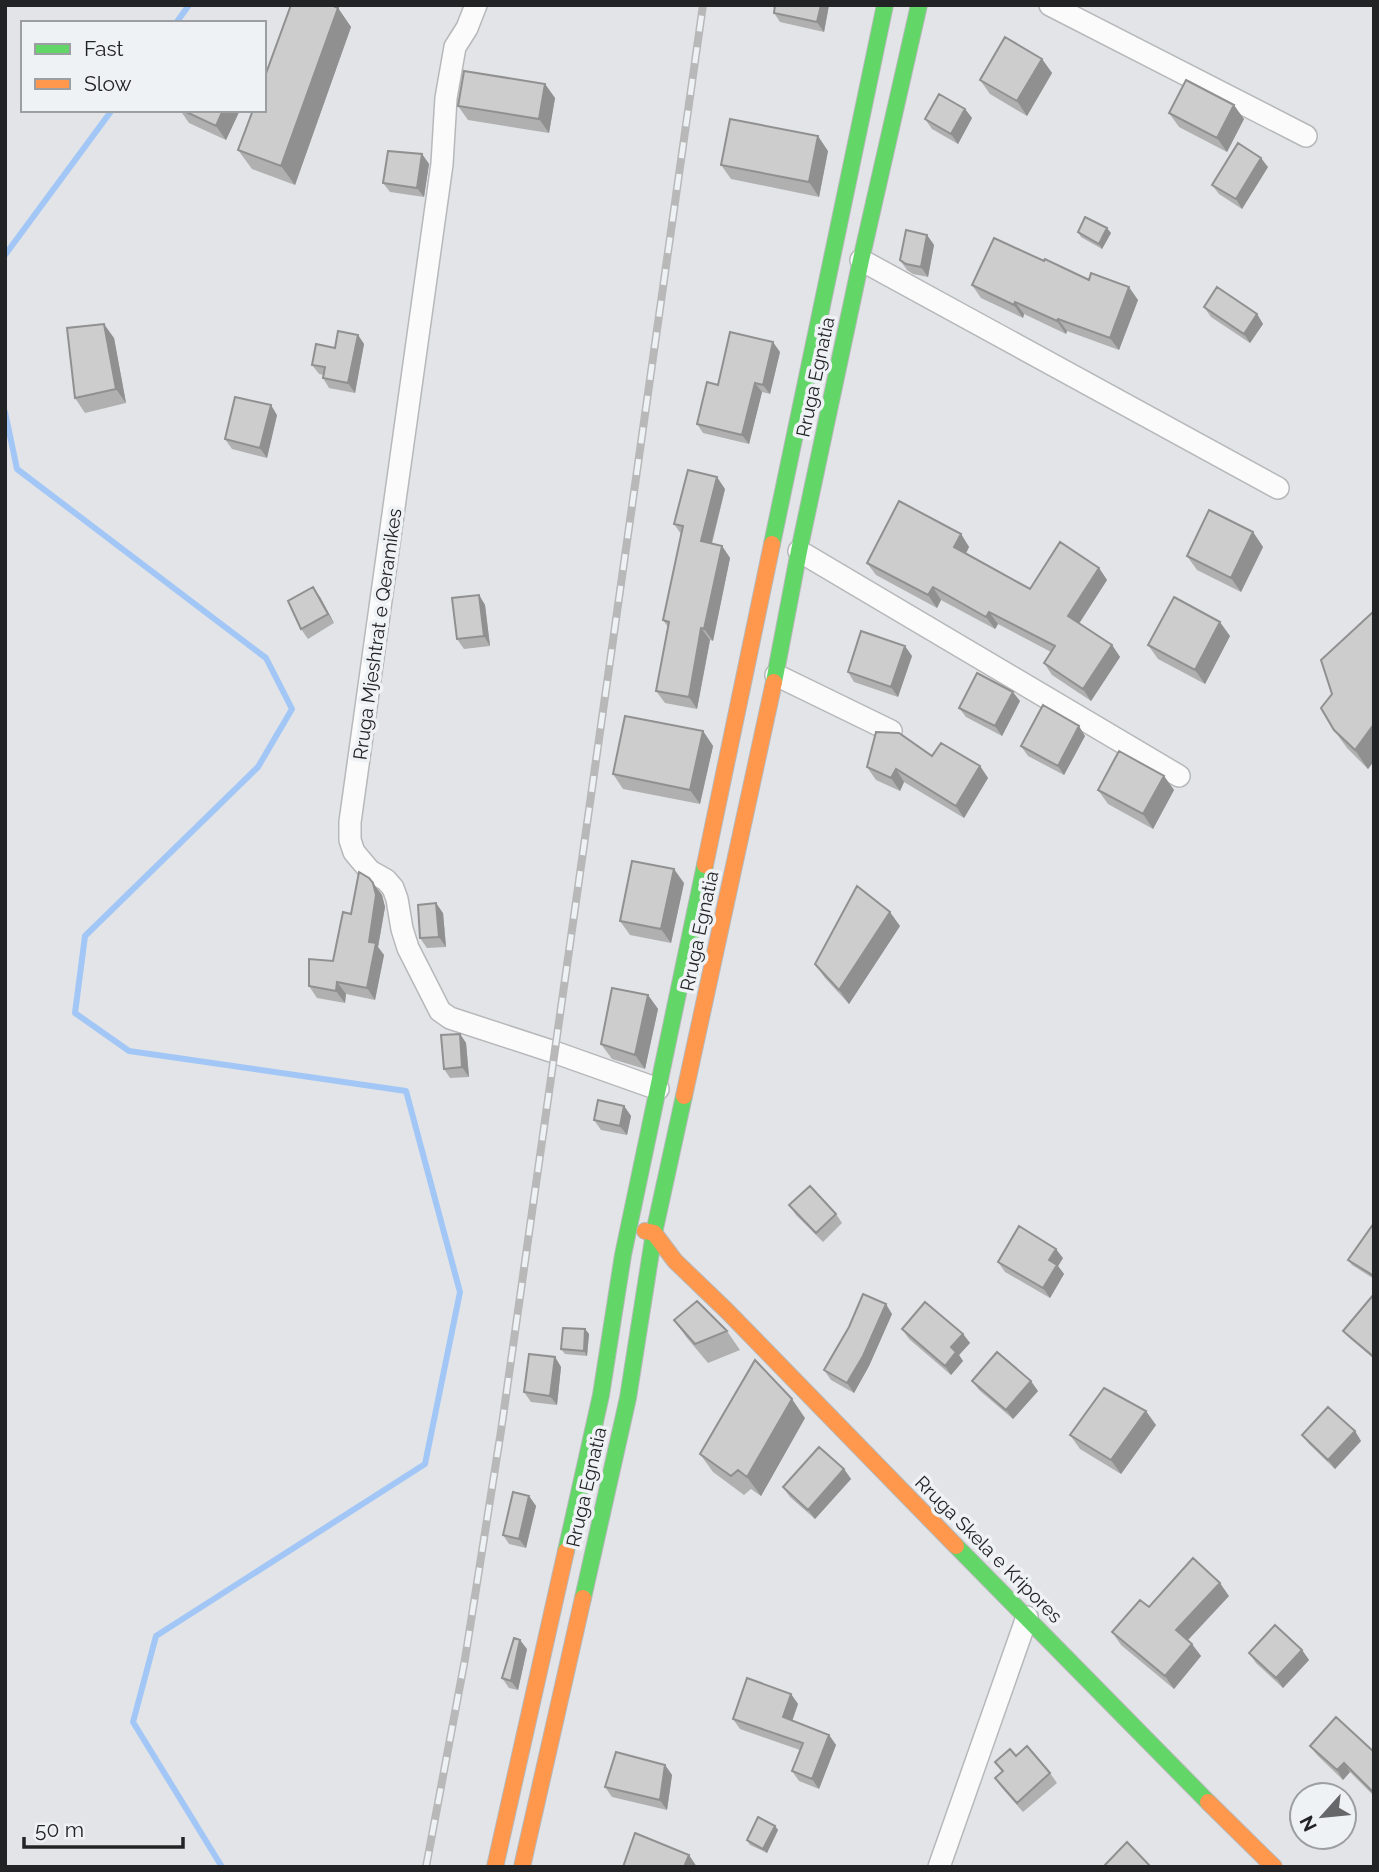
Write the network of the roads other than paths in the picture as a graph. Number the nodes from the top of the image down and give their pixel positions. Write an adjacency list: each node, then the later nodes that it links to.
1 (476, 5): 12 (street, Rruga Mjeshtrat e Qeramikes)
2 (885, 5): 12 (main road, Rruga Egnatia)
3 (919, 5): 6 (main road, Rruga Egnatia)
4 (1050, 5): 5 (street)
5 (1306, 136)
6 (861, 260): 7 (street); 8 (main road, Rruga Egnatia)
7 (1278, 488)
8 (799, 551): 9 (main road, Rruga Egnatia); 11 (street)
9 (776, 675): 10 (street); 14 (main road, Rruga Egnatia)
10 (891, 731)
11 (1180, 776)
12 (657, 1089): 13 (main road, Rruga Egnatia)
13 (629, 1227): 14 (main road); 15 (main road, Rruga Egnatia)
14 (654, 1233): 16 (main road, Rruga Skela e Kripores); 17 (main road, Rruga Egnatia)
15 (623, 1255): 17 (main road); 19 (main road, Rruga Egnatia)
16 (675, 1261): 17 (main road); 18 (main road, Rruga Skela e Kripores)
17 (650, 1262): 20 (main road, Rruga Egnatia)
18 (1027, 1617): 21 (street); 22 (main road, Rruga Skela e Kripores)
19 (495, 1867)
20 (522, 1867)
21 (939, 1867)
22 (1274, 1867)

